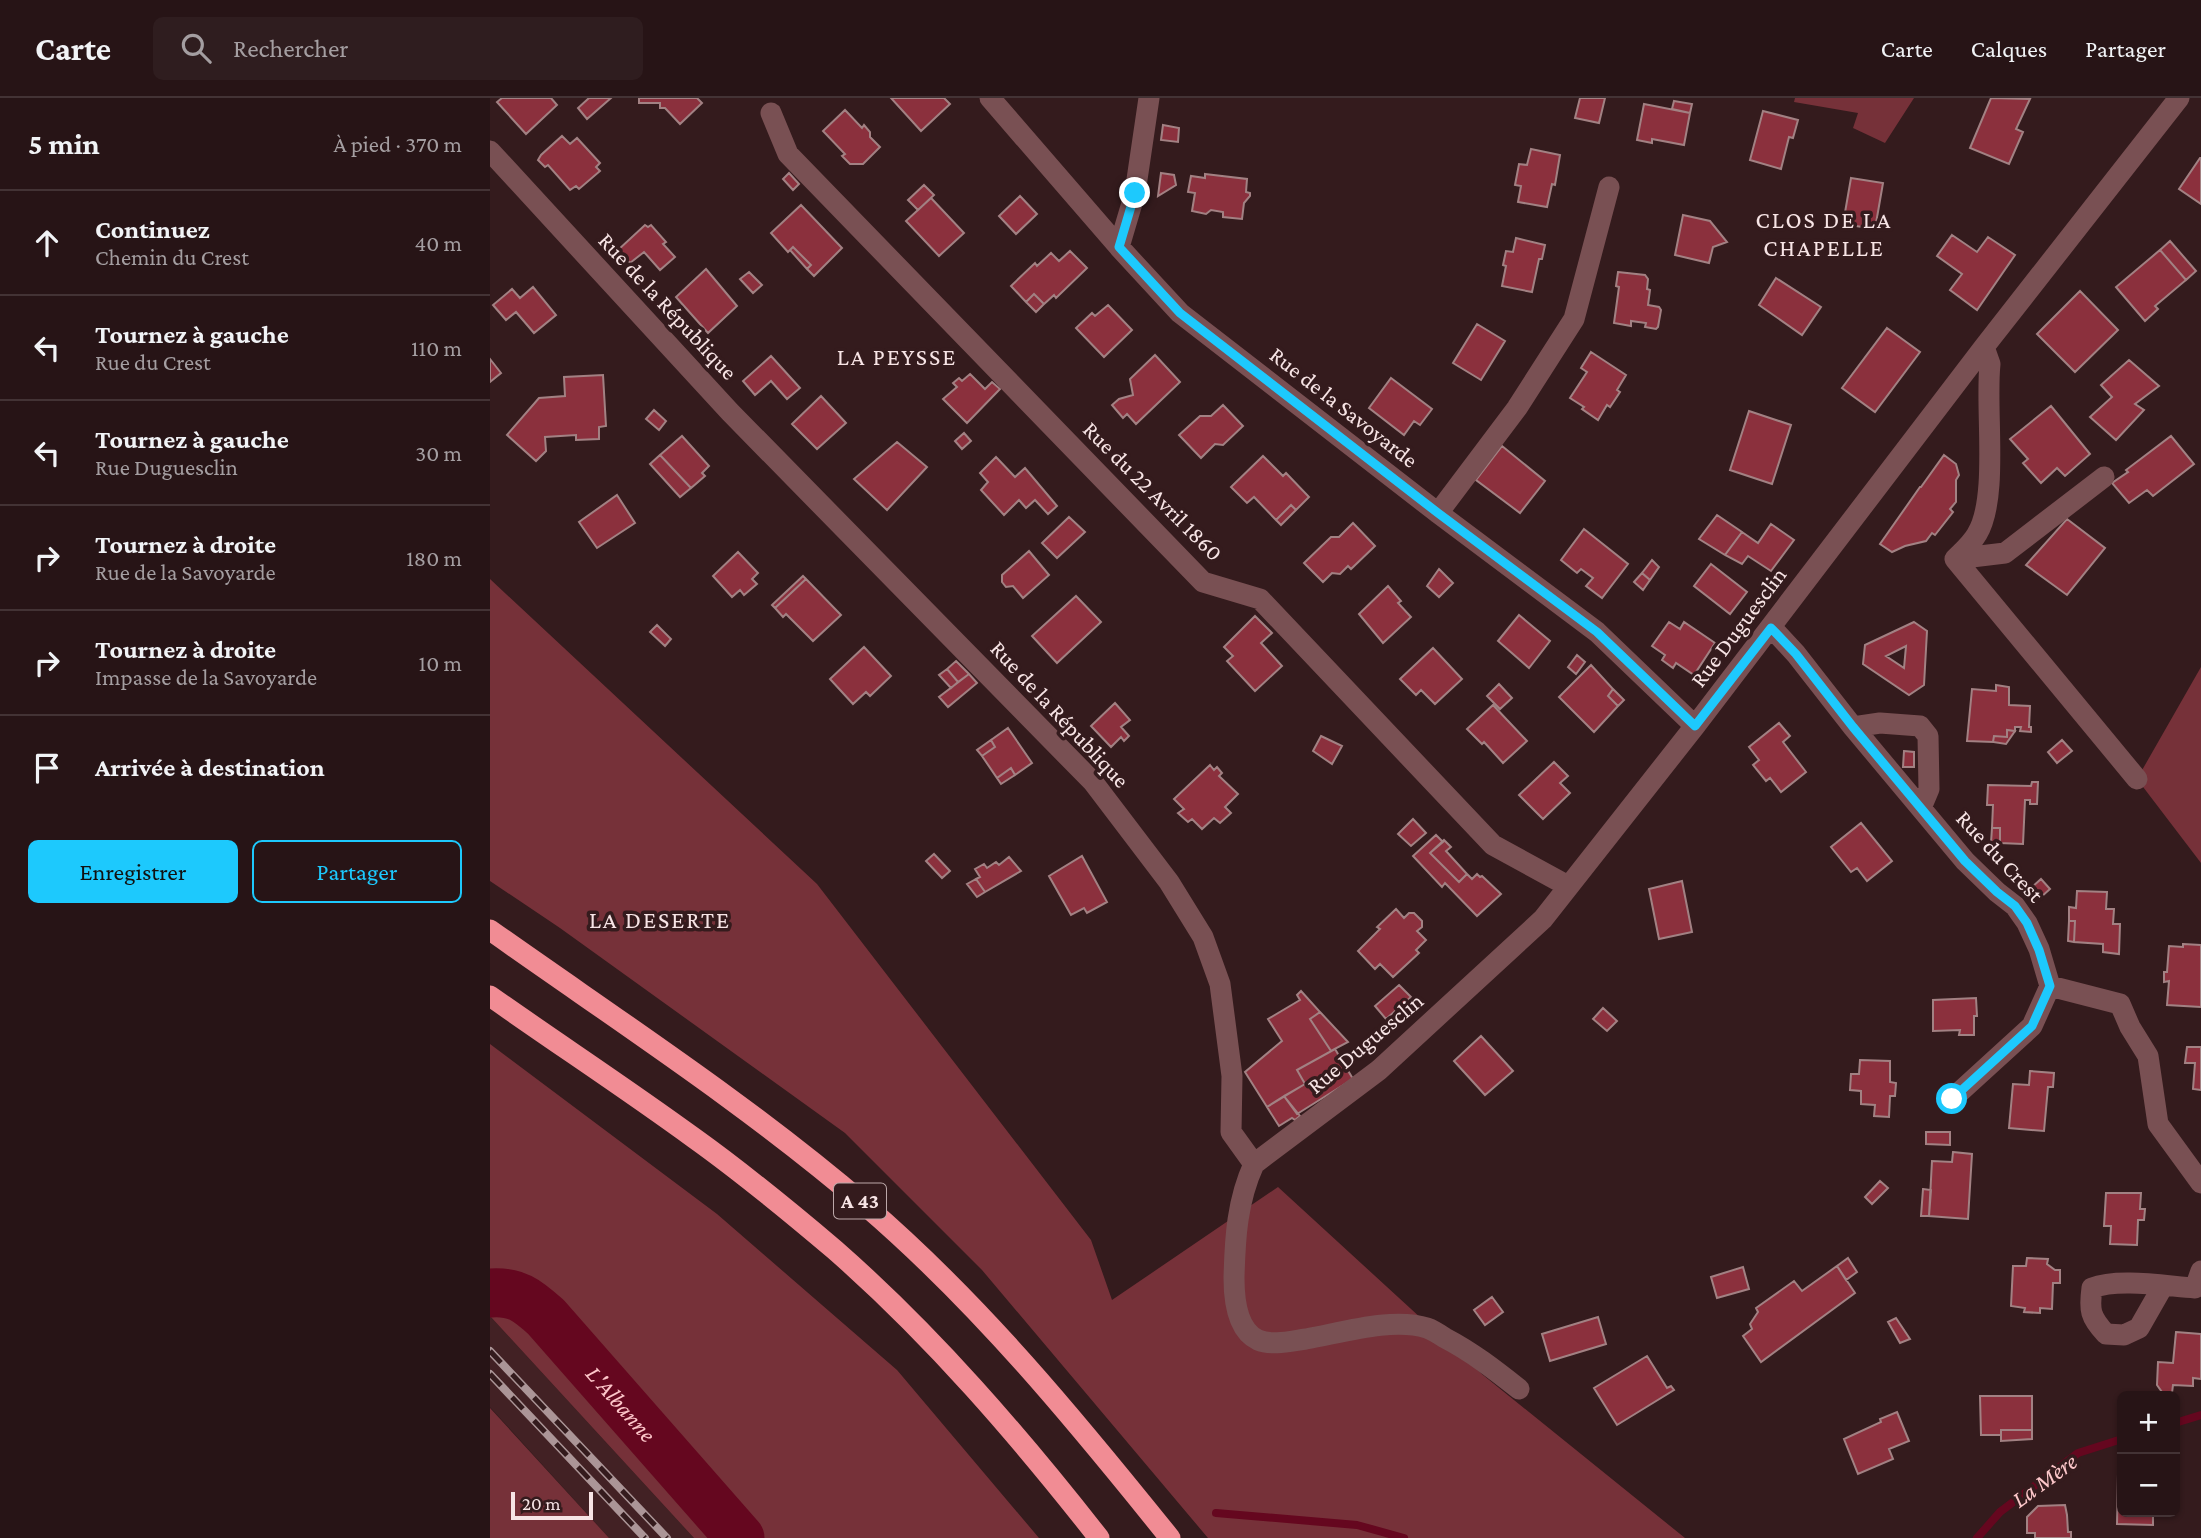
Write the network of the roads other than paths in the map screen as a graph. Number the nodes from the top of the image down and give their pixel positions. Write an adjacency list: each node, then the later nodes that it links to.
1 (990, 98): 7 (street, Rue de la Savoyarde)
2 (1149, 98): 7 (street)
3 (2179, 98): 8 (street, Rue Duguesclin)
4 (771, 113): 17 (street, Rue du 22 Avril 1860)
5 (490, 151): 22 (street, Rue de la République)
6 (1609, 187): 10 (street)
7 (1119, 247): 10 (street, Rue de la Savoyarde)
8 (1984, 347): 11 (street); 12 (street, Rue Duguesclin)
9 (2104, 477): 11 (street)
10 (1438, 513): 13 (street, Rue de la Savoyarde)
11 (1955, 559): 15 (street)
12 (1771, 628): 13 (street, Rue Duguesclin); 14 (street, Rue du Crest)
13 (1695, 726): 17 (street, Rue Duguesclin)
14 (1853, 727): 16 (street, Rue du Crest); 16 (street)
15 (2137, 779)
16 (1921, 808): 19 (street, Rue du Crest)
17 (1568, 886): 22 (street, Rue Duguesclin)
18 (490, 930): 28 (highway, A 43)
19 (2050, 986): 21 (street); 23 (street)
20 (490, 996): 27 (highway, A 43)
21 (1952, 1099)
22 (1254, 1164): 26 (street)
23 (2201, 1183)
24 (2201, 1270): 25 (street)
25 (2163, 1286)
26 (1520, 1389)
27 (1099, 1538)
28 (1170, 1538)

